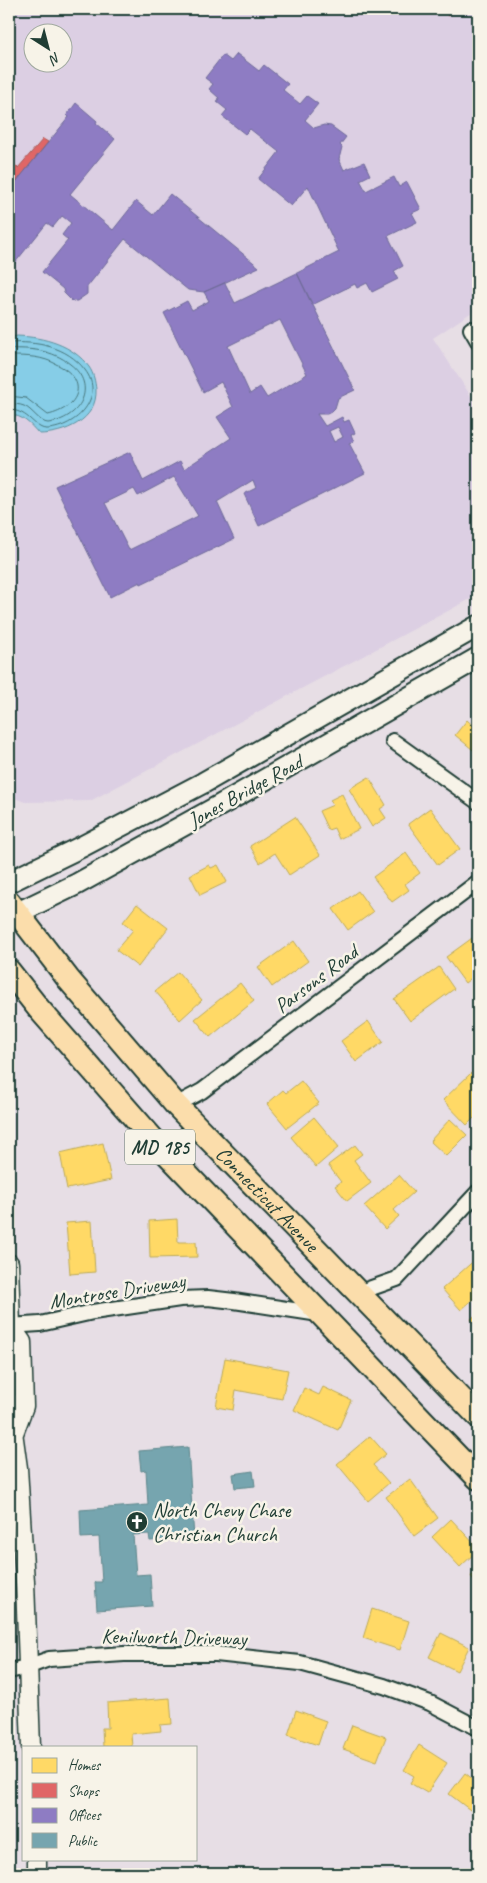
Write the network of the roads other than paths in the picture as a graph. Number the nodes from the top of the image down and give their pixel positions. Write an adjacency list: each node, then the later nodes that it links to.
1 (478, 626): 5 (main road, Jones Bridge Road)
2 (478, 658): 7 (main road, Jones Bridge Road)
3 (393, 741): 4 (street)
4 (478, 802)
5 (9, 882)
6 (478, 882): 9 (street, Parsons Road)
7 (12, 911): 9 (main road, Connecticut Avenue / MD 185)
8 (9, 971): 13 (main road, Connecticut Avenue / MD 185)
9 (176, 1105): 12 (main road, Connecticut Avenue / MD 185)
10 (478, 1192): 12 (street)
11 (9, 1262): 14 (street)
12 (360, 1292): 16 (main road, Connecticut Avenue / MD 185)
13 (321, 1314): 14 (street, Montrose Driveway); 18 (main road, Connecticut Avenue / MD 185)
14 (10, 1328): 17 (street)
15 (9, 1403): 17 (street)
16 (478, 1416)
17 (13, 1436): 19 (street)
18 (478, 1478)
19 (27, 1667): 20 (street, Kenilworth Driveway); 21 (street, Kenilworth Driveway); 22 (street)
20 (9, 1671)
21 (478, 1728)
22 (31, 1746)
23 (37, 1860): 24 (street)
24 (38, 1874)

